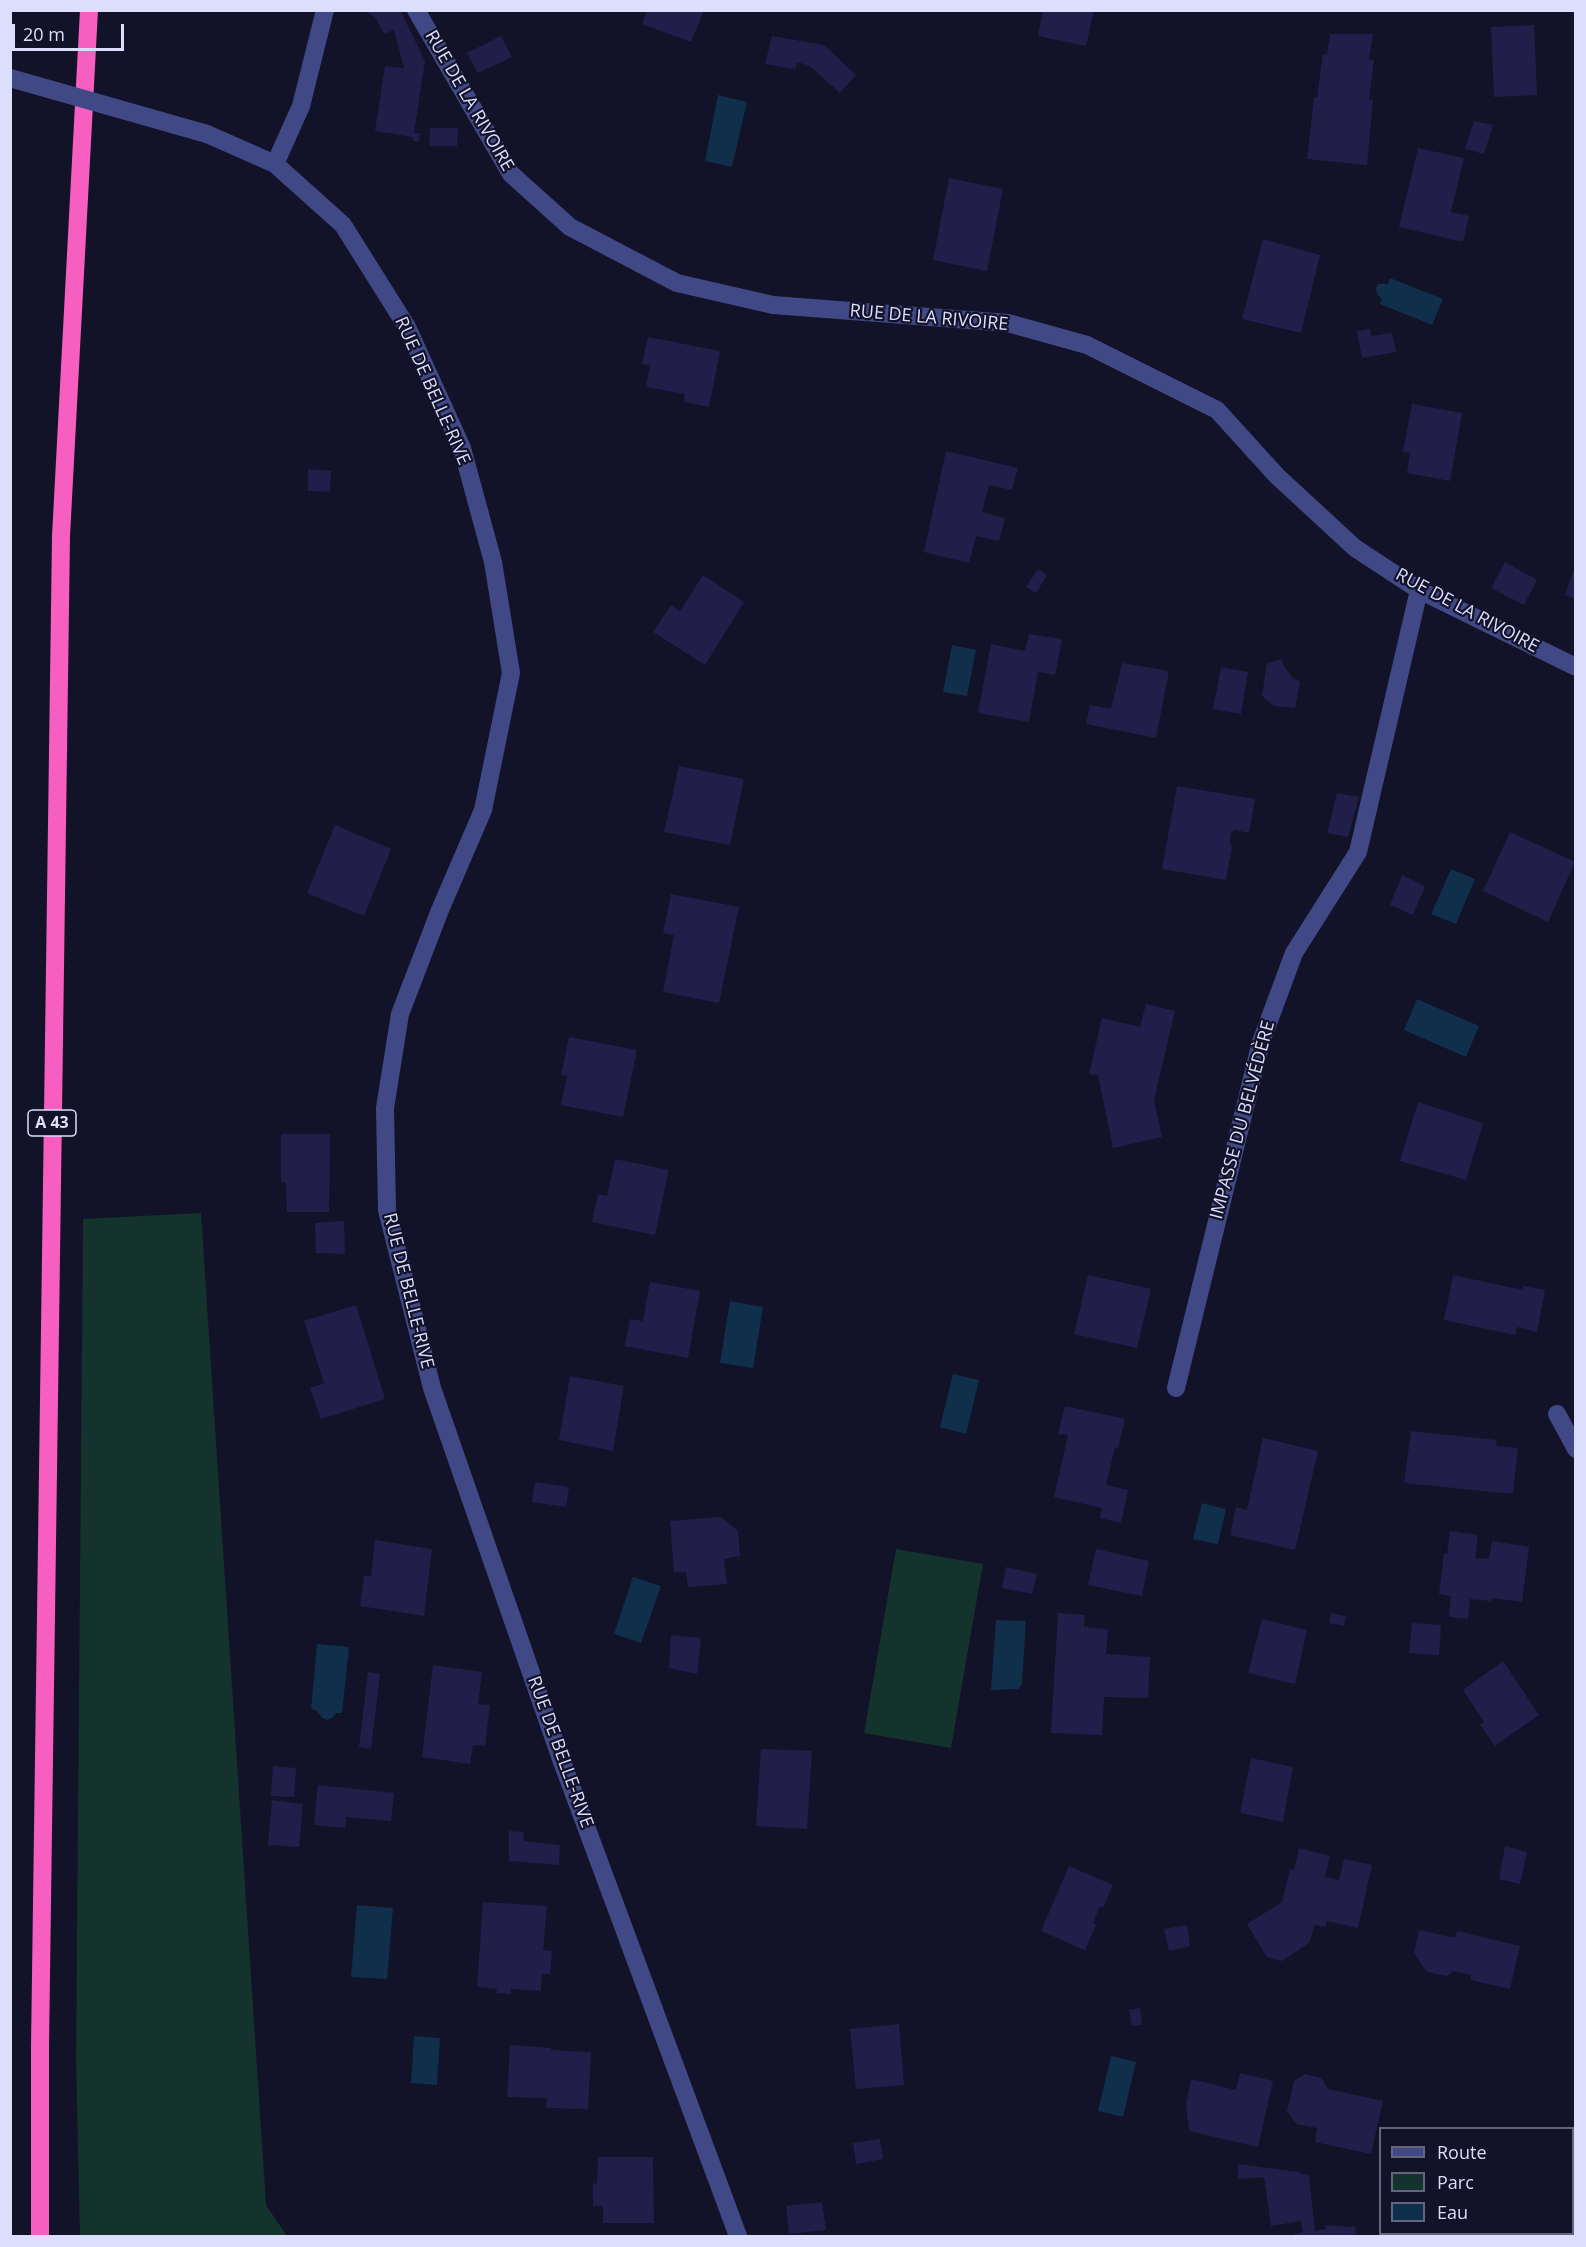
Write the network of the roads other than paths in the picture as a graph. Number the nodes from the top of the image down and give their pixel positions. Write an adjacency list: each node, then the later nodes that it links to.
1 (89, 10): 11 (highway, A 43)
2 (325, 10): 5 (street)
3 (416, 10): 6 (street, RUE DE LA RIVOIRE)
4 (10, 78): 5 (street, RUE DE BELLE-RIVE, bridge)
5 (275, 164): 12 (street, RUE DE BELLE-RIVE)
6 (1419, 590): 7 (street, RUE DE LA RIVOIRE); 8 (street, IMPASSE DU BELVÉDÈRE)
7 (1575, 667)
8 (1176, 1388)
9 (1557, 1414): 10 (street)
10 (1575, 1449)
11 (40, 2236)
12 (738, 2236)

